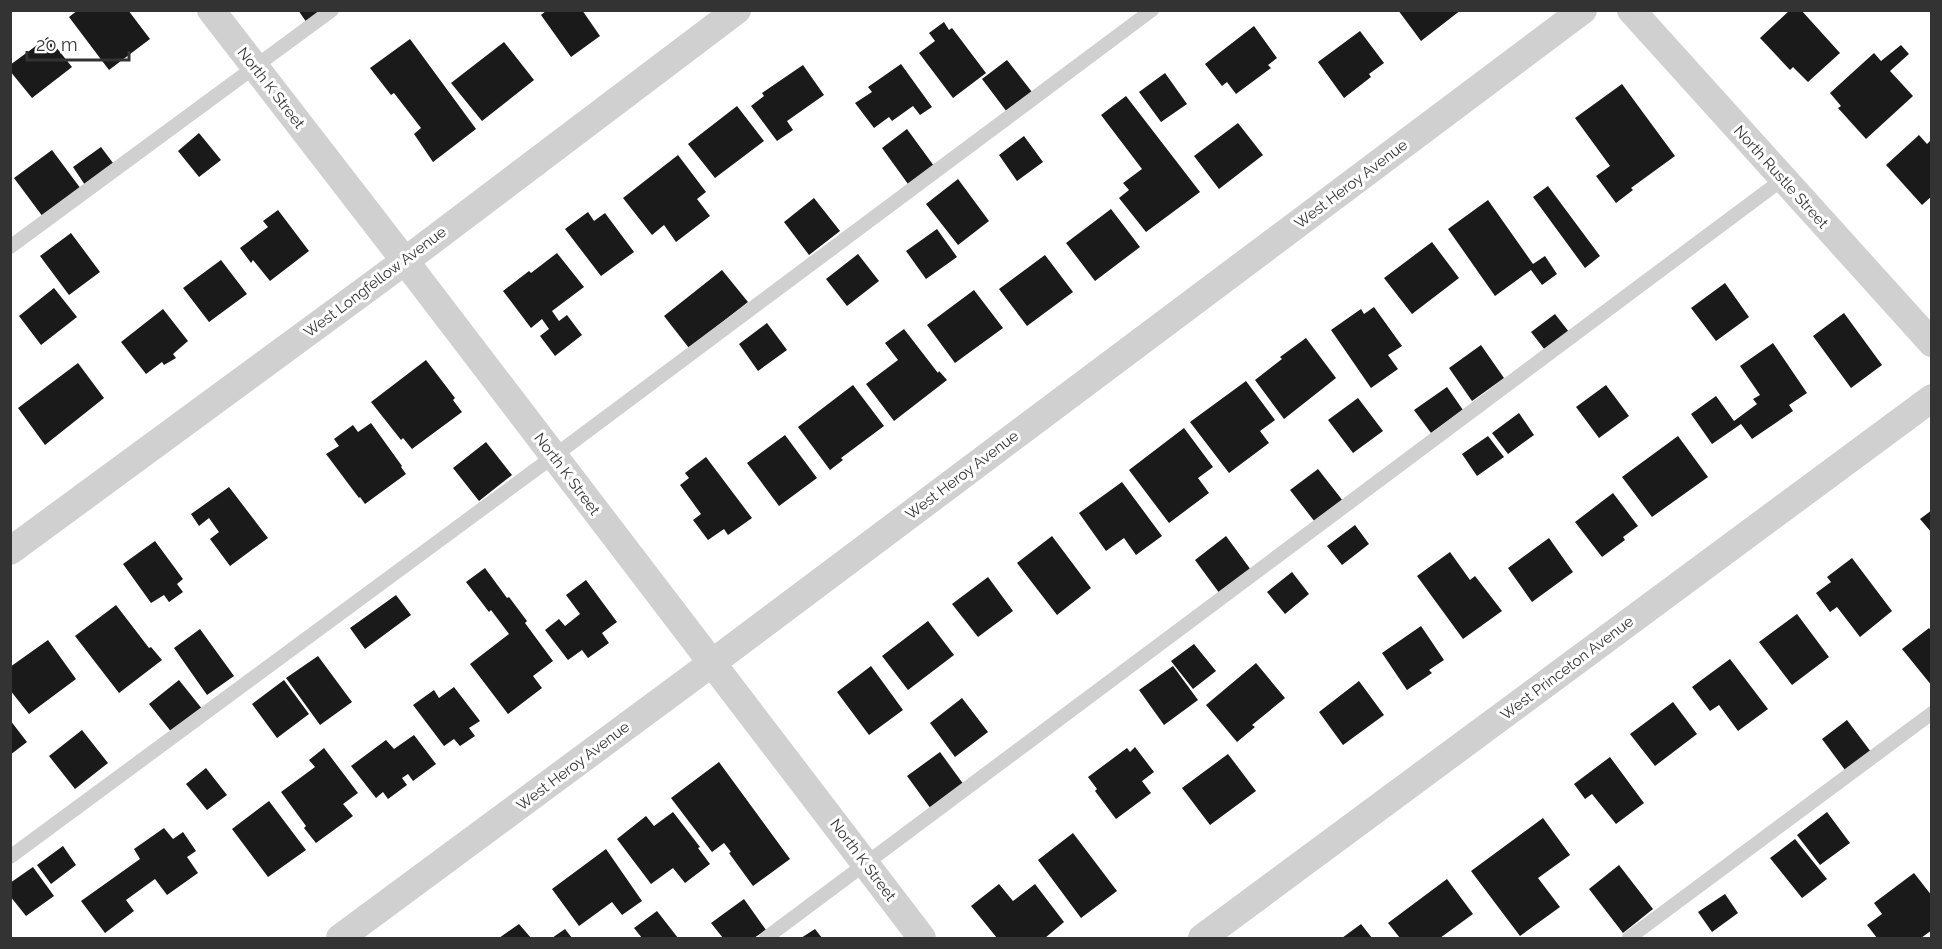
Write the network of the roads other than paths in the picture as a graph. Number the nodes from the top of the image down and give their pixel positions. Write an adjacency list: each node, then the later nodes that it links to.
1 (211, 10): 7 (street, North K Street)
2 (332, 10): 7 (lane)
3 (737, 10): 10 (street, West Longfellow Avenue)
4 (1152, 10): 13 (lane)
5 (1583, 10): 15 (street, West Heroy Avenue)
6 (1631, 10): 8 (street, North Rustle Street)
7 (255, 67): 9 (lane); 10 (street, North K Street)
8 (1783, 179): 11 (street, North Rustle Street); 18 (lane)
9 (10, 247)
10 (405, 261): 13 (street, North K Street); 14 (street, West Longfellow Avenue)
11 (1932, 343)
12 (1932, 398): 22 (street, West Princeton Avenue)
13 (554, 456): 15 (street, North K Street); 17 (lane)
14 (10, 551)
15 (712, 663): 18 (street, North K Street); 19 (street, West Heroy Avenue)
16 (1932, 713): 23 (lane)
17 (10, 857)
18 (866, 864): 20 (lane); 21 (street, North K Street)
19 (340, 939)
20 (766, 939)
21 (922, 939)
22 (1202, 939)
23 (1629, 939)

